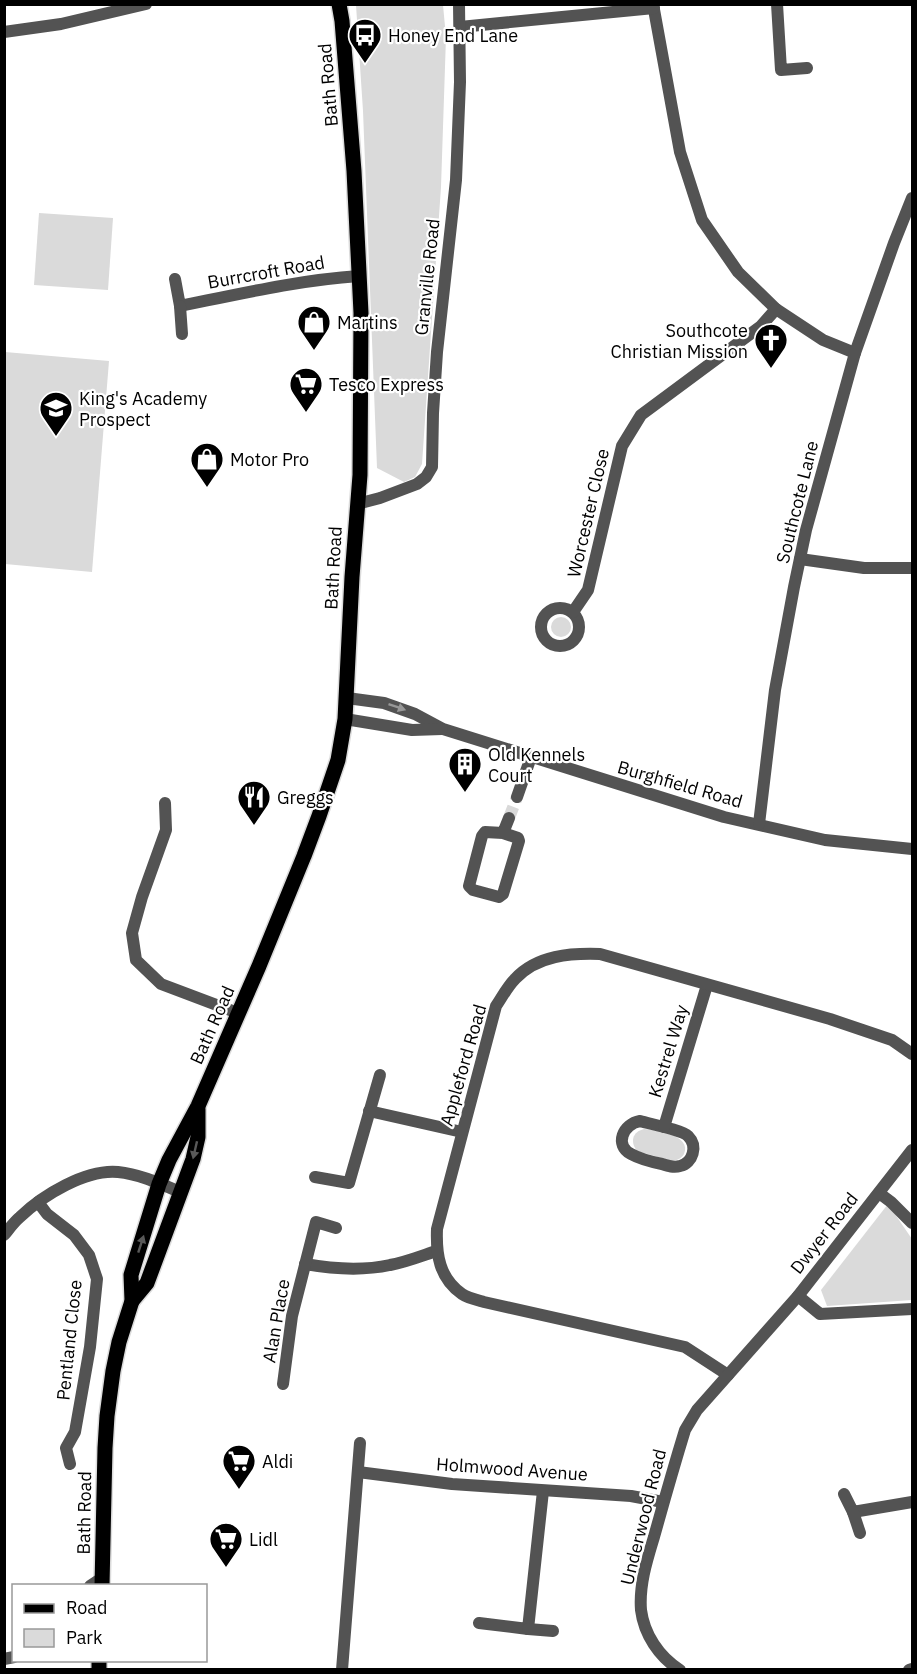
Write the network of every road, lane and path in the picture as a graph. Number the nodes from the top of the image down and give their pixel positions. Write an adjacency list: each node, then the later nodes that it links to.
1 (146, 4): 7 (street)
2 (339, 4): 10 (main road, Bath Road)
3 (459, 4): 6 (street, Granville Road)
4 (777, 4): 8 (street)
5 (654, 6): 6 (street); 13 (street)
6 (460, 27): 16 (street, Granville Road)
7 (4, 32)
8 (807, 68)
9 (912, 198): 15 (street, Southcote Lane)
10 (359, 276): 12 (street, Burrcroft Road); 16 (main road, Bath Road)
11 (174, 279): 12 (street)
12 (180, 306): 14 (street)
13 (776, 309): 15 (street); 19 (street, Worcester Close)
14 (182, 334)
15 (855, 353): 17 (street, Southcote Lane)
16 (357, 504): 20 (main road, Bath Road)
17 (800, 559): 18 (street); 27 (street, Southcote Lane)
18 (912, 568)
19 (573, 612)
20 (346, 698): 21 (main road, Bath Road); 22 (street, Burghfield Road, one-way to 22)
21 (345, 719): 22 (street, Burghfield Road); 31 (main road, Bath Road)
22 (443, 729): 23 (street, Burghfield Road)
23 (531, 757): 24 (street); 27 (street, Burghfield Road)
24 (517, 797)
25 (165, 803): 31 (street)
26 (509, 818): 28 (street)
27 (759, 824): 29 (street, Burghfield Road)
28 (503, 833): 28 (street)
29 (912, 849)
30 (707, 985): 32 (street, Appleford Road); 36 (street, Kestrel Way); 37 (street, Appleford Road)
31 (238, 1013): 34 (main road, Bath Road)
32 (912, 1054)
33 (380, 1074): 35 (street)
34 (198, 1106): 40 (main road, Bath Road); 41 (main road, Bath Road, one-way to 41)
35 (369, 1111): 37 (street); 39 (street)
36 (664, 1127): 36 (street, Kestrel Way)
37 (462, 1132): 47 (street, Appleford Road)
38 (912, 1150): 42 (street, Dwyer Road)
39 (315, 1177)
40 (159, 1184): 41 (street); 43 (street); 50 (main road, Bath Road, one-way to 40)
41 (180, 1192): 50 (main road, Bath Road)
42 (879, 1193): 44 (street, Dwyer Road); 49 (street, Dwyer Road)
43 (38, 1202): 46 (street); 55 (street, Pentland Close)
44 (912, 1223)
45 (336, 1228): 48 (street, Alan Place)
46 (4, 1235)
47 (436, 1251): 48 (street, Alan Place); 52 (street, Appleford Road)
48 (305, 1264): 53 (street, Alan Place)
49 (798, 1296): 51 (street, Dwyer Road); 52 (street, Dwyer Road)
50 (132, 1301): 63 (main road, Bath Road)
51 (912, 1309)
52 (728, 1375): 59 (street, Underwood Road)
53 (283, 1384)
54 (360, 1443): 56 (street)
55 (70, 1464)
56 (358, 1472): 57 (street, Holmwood Avenue); 67 (street)
57 (543, 1491): 59 (street, Holmwood Avenue); 65 (street)
58 (844, 1494): 61 (street)
59 (663, 1502): 68 (street, Underwood Road)
60 (912, 1502): 61 (street)
61 (853, 1512): 62 (street)
62 (860, 1533)
63 (98, 1583)
64 (479, 1623): 65 (street)
65 (528, 1629): 66 (street)
66 (553, 1631)
67 (342, 1670)
68 (680, 1670)

